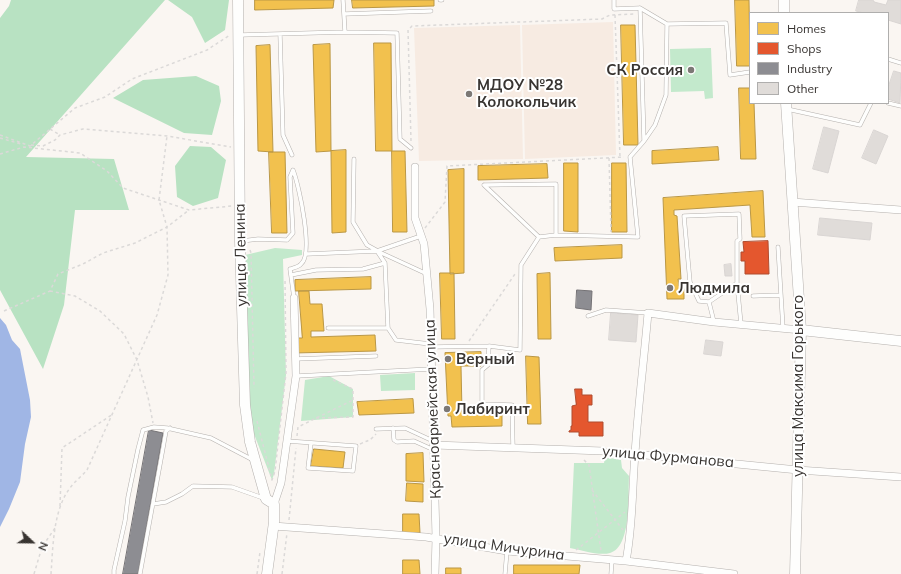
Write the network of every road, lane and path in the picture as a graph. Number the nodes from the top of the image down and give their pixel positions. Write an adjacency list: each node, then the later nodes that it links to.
1 (238, 0): 12 (street, улица Ленина)
2 (343, 0): 8 (lane)
3 (614, 0): 5 (lane)
4 (784, 0): 7 (street)
5 (640, 8): 9 (lane); 11 (lane)
6 (431, 11): 8 (lane)
7 (784, 12)
8 (344, 14): 13 (lane)
9 (640, 14): 10 (path); 26 (lane)
10 (615, 15): 29 (path); 33 (path)
11 (667, 24): 17 (lane); 26 (lane)
12 (238, 32): 14 (lane); 22 (path); 28 (street, улица Ленина)
13 (345, 32): 14 (lane); 29 (lane)
14 (280, 34): 31 (lane)
15 (889, 59): 16 (lane)
16 (901, 62)
17 (749, 72)
18 (889, 103): 21 (lane)
19 (871, 104): 20 (lane)
20 (786, 106): 38 (street, улица Максима Горького)
21 (901, 106)
22 (50, 129): 23 (path); 27 (path)
23 (60, 135): 24 (path); 27 (path)
24 (167, 136): 28 (path); 37 (path)
25 (0, 137): 27 (path)
26 (644, 141): 32 (lane)
27 (31, 145)
28 (239, 148): 39 (street, улица Ленина)
29 (411, 148)
30 (0, 154): 37 (path)
31 (292, 155)
32 (630, 156): 33 (path); 45 (lane)
33 (620, 157): 35 (path)
34 (354, 158): 50 (lane)
35 (610, 158): 45 (path); 48 (path)
36 (415, 167): 44 (street, Красноармейская улица)
37 (159, 200): 40 (path); 42 (path)
38 (792, 202): 41 (street); 72 (street, улица Максима Горького)
39 (240, 206): 40 (path); 47 (street, улица Ленина)
40 (189, 210): 42 (path)
41 (901, 210)
42 (167, 227): 59 (path); 79 (path)
43 (556, 235): 45 (lane); 46 (lane); 46 (lane)
44 (421, 236): 48 (street, Красноармейская улица); 50 (lane)
45 (611, 236)
46 (539, 237): 54 (lane)
47 (240, 241): 52 (lane); 102 (street, улица Ленина)
48 (424, 244): 56 (street, Красноармейская улица)
49 (778, 246): 60 (lane)
50 (377, 251): 52 (lane); 53 (lane); 56 (lane)
51 (251, 253): 83 (path)
52 (307, 254): 57 (lane)
53 (385, 263): 57 (lane); 70 (lane)
54 (521, 265): 75 (path); 76 (lane)
55 (285, 274): 87 (path)
56 (428, 274): 74 (street, Красноармейская улица)
57 (291, 275): 62 (lane)
58 (737, 283): 63 (lane); 63 (lane); 68 (lane)
59 (50, 291): 64 (path); 79 (path)
60 (780, 295): 61 (lane); 71 (lane)
61 (753, 296)
62 (294, 298): 78 (street, улица Ленина)
63 (709, 302): 67 (lane)
64 (4, 311)
65 (648, 313): 66 (lane); 67 (street); 100 (street)
66 (588, 316)
67 (714, 322): 68 (street)
68 (741, 324): 71 (street)
69 (328, 328): 70 (lane)
70 (388, 328): 74 (lane)
71 (783, 328): 72 (street)
72 (800, 330): 73 (street); 103 (street, улица Максима Горького)
73 (901, 341)
74 (430, 345): 75 (lane); 80 (street, Красноармейская улица)
75 (465, 346): 76 (lane)
76 (489, 346): 98 (lane)
77 (376, 356): 78 (lane)
78 (295, 359): 82 (street, улица Ленина)
79 (137, 360): 85 (path); 88 (path)
80 (431, 369): 81 (lane); 96 (street, Красноармейская улица)
81 (322, 374): 82 (lane); 84 (path)
82 (296, 376): 93 (street, улица Ленина)
83 (254, 388)
84 (352, 400): 86 (path); 86 (path)
85 (113, 414): 109 (path); 109 (path)
86 (315, 418): 94 (path)
87 (256, 420)
88 (154, 427): 89 (lane); 124 (lane)
89 (170, 428): 102 (lane); 107 (lane)
90 (393, 428): 92 (lane); 96 (lane); 96 (lane)
91 (376, 429): 92 (lane)
92 (382, 429): 97 (path)
93 (287, 441): 94 (lane); 106 (street, улица Ленина)
94 (296, 442): 95 (lane); 113 (path)
95 (311, 443): 97 (lane); 97 (lane)
96 (434, 445): 98 (street, улица Фурманова); 115 (street, Красноармейская улица)
97 (356, 446)
98 (513, 448): 99 (street, улица Фурманова)
99 (603, 451): 100 (path, улица Фурманова)
100 (635, 454): 103 (street, улица Фурманова); 108 (street)
101 (584, 460): 105 (path)
102 (256, 462): 106 (street, улица Ленина)
103 (798, 470): 104 (street, улица Фурманова); 132 (street, улица Максима Горького)
104 (901, 477)
105 (592, 489): 110 (path); 114 (path)
106 (270, 501): 107 (lane); 111 (street, улица Ленина)
107 (153, 504): 125 (lane)
108 (633, 506): 110 (path); 116 (street)
109 (60, 507): 112 (path)
110 (615, 519): 114 (path); 116 (path)
111 (273, 526): 113 (street, улица Мичурина); 126 (street, улица Ленина)
112 (56, 527): 122 (path); 123 (path)
113 (288, 527): 115 (street, улица Мичурина); 127 (path)
114 (598, 533): 117 (path); 119 (path)
115 (436, 538): 118 (street, улица Мичурина); 128 (street, Красноармейская улица)
116 (630, 540): 121 (street)
117 (575, 550)
118 (507, 551): 119 (street, улица Мичурина); 129 (lane)
119 (602, 559): 120 (street, улица Мичурина)
120 (612, 560): 121 (street, улица Мичурина); 130 (lane)
121 (626, 561): 131 (street, улица Мичурина)
122 (34, 574)
123 (51, 574)
124 (114, 574)
125 (140, 574)
126 (266, 574)
127 (282, 574)
128 (435, 574)
129 (505, 574)
130 (611, 574)
131 (734, 574)
132 (795, 574)

